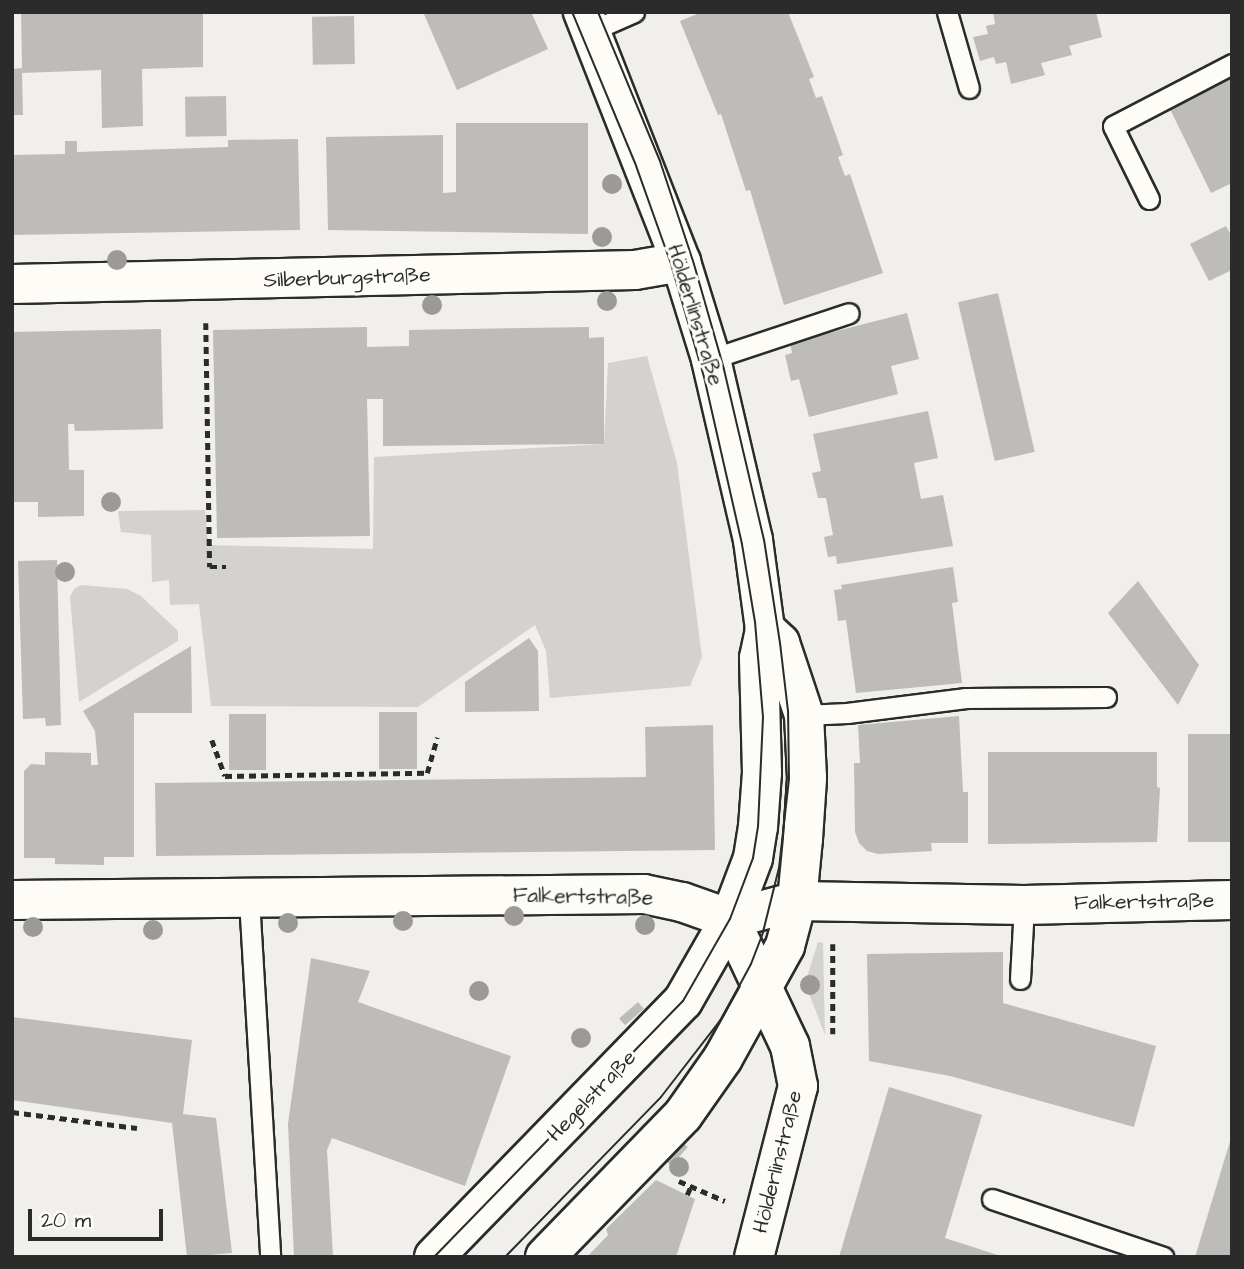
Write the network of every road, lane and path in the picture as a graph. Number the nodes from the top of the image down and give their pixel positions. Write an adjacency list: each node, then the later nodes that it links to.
1 (634, 12): 3 (lane)
2 (947, 12): 5 (lane)
3 (587, 22): 7 (street, Hölderlinstraße)
4 (1232, 64): 6 (lane)
5 (969, 88)
6 (1149, 199)
7 (681, 262): 8 (street, Silberburgstraße); 11 (street, Hölderlinstraße)
8 (185, 282): 9 (street, Silberburgstraße); 12 (path)
9 (12, 284)
10 (849, 313): 11 (lane)
11 (711, 359): 13 (street, Hölderlinstraße)
12 (226, 567)
13 (765, 629): 15 (street, Hölderlinstraße); 23 (street, Hölderlinstraße)
14 (1106, 697): 15 (lane)
15 (804, 715): 21 (street, Hölderlinstraße)
16 (437, 737): 17 (path)
17 (212, 740)
18 (249, 899): 19 (street, Falkertstraße); 23 (street, Falkertstraße); 33 (lane)
19 (12, 900)
20 (1232, 900): 22 (street, Falkertstraße)
21 (797, 901): 22 (street, Falkertstraße); 23 (street, Falkertstraße); 25 (street, Hölderlinstraße)
22 (1024, 905): 24 (lane)
23 (730, 919): 25 (street, Hölderlinstraße); 34 (street, Hegelstraße)
24 (1020, 979)
25 (764, 989): 35 (street); 36 (street, Hölderlinstraße)
26 (12, 1112): 27 (path)
27 (137, 1128)
28 (671, 1177): 29 (path)
29 (691, 1186): 30 (path); 32 (path)
30 (687, 1195)
31 (992, 1199): 37 (lane)
32 (726, 1202)
33 (270, 1257)
34 (434, 1257)
35 (545, 1257)
36 (754, 1257)
37 (1163, 1257)

